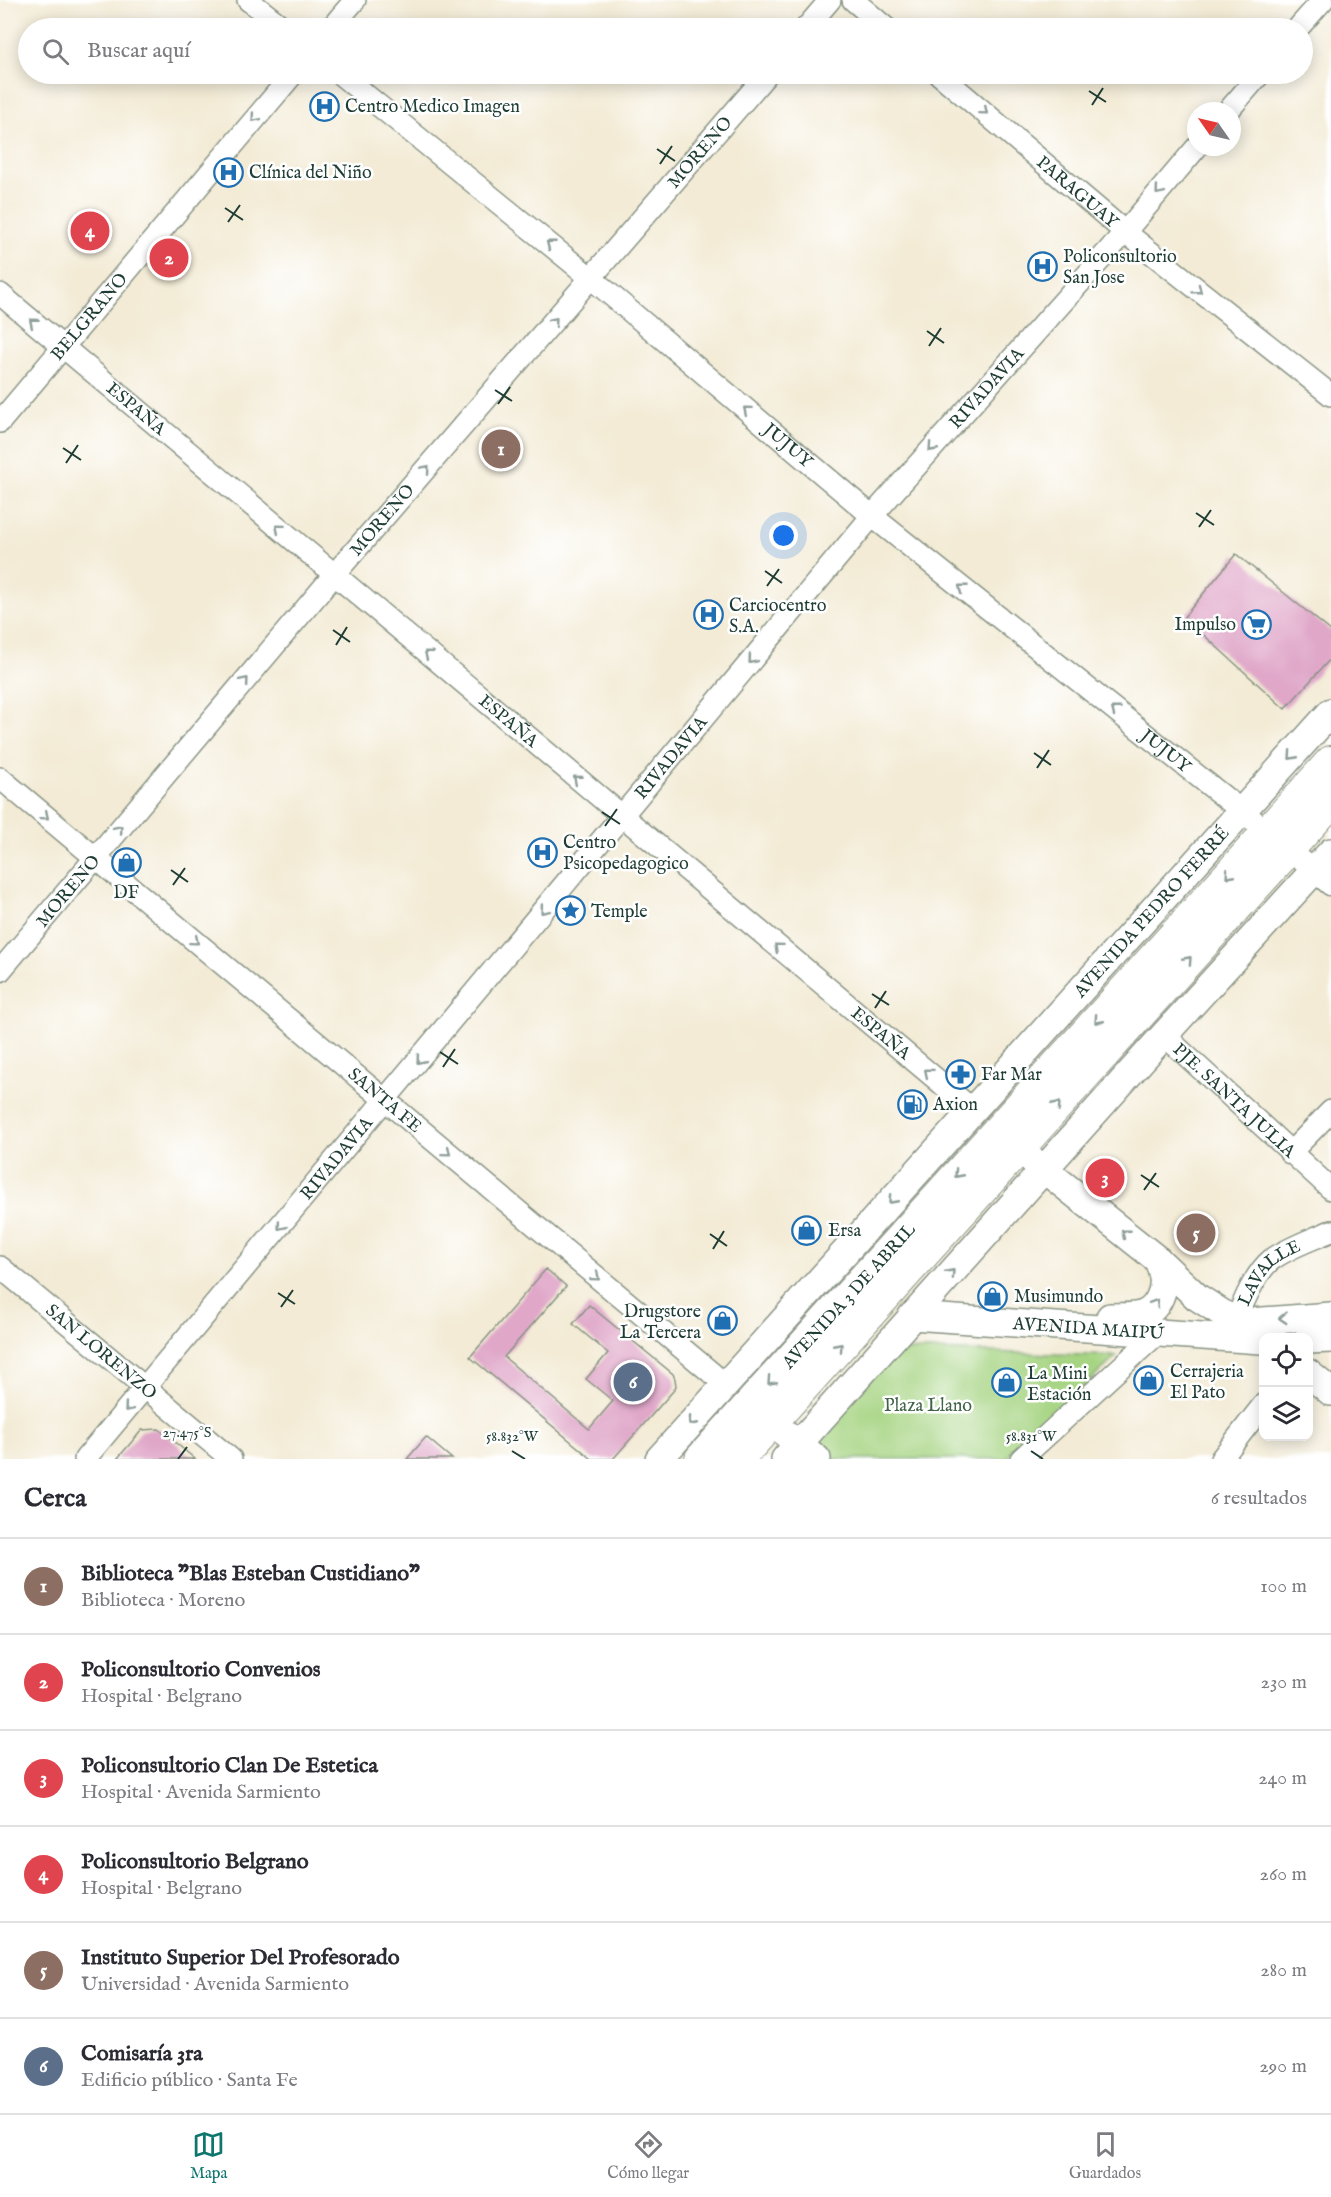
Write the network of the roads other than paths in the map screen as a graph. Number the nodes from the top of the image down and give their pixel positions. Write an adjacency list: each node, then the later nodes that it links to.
1 (248, 0): 6 (street)
2 (356, 0): 7 (street)
3 (830, 0): 8 (street)
4 (853, 0): 9 (street)
5 (1323, 0): 10 (street)
6 (271, 18)
7 (340, 18)
8 (815, 18)
9 (874, 18)
10 (1307, 18)
11 (285, 84): 21 (street, BELGRANO, one-way to 21)
12 (352, 84): 19 (street, JUJUY, one-way to 12)
13 (758, 84): 19 (street, MORENO)
14 (951, 84): 18 (street, PARAGUAY, one-way to 18)
15 (1251, 84): 16 (street)
16 (1236, 102)
17 (1189, 156): 18 (street, RIVADAVIA, one-way to 18)
18 (1125, 232): 22 (street, PARAGUAY, one-way to 22); 24 (street, RIVADAVIA, one-way to 24)
19 (591, 278): 24 (street, JUJUY, one-way to 19); 25 (street, MORENO, one-way to 19)
20 (0, 294): 21 (street, ESPAÑA, one-way to 20)
21 (63, 347): 23 (street, BELGRANO); 25 (street, ESPAÑA, one-way to 21)
22 (1331, 395)
23 (0, 422)
24 (872, 516): 30 (street, JUJUY, one-way to 24); 31 (street, RIVADAVIA, one-way to 31)
25 (334, 575): 31 (street, ESPAÑA, one-way to 25); 33 (street, MORENO, one-way to 25)
26 (1331, 712): 30 (main road, AVENIDA PEDRO FERRÉ, one-way to 30)
27 (1331, 762): 32 (highway)
28 (0, 778): 33 (street, SANTA FE, one-way to 33)
29 (1331, 802): 32 (highway)
30 (1243, 812): 32 (street, JUJUY); 38 (main road, AVENIDA PEDRO FERRÉ)
31 (622, 816): 37 (street, RIVADAVIA, one-way to 37); 38 (street, ESPAÑA, one-way to 31)
32 (1278, 841): 34 (street, JUJUY); 40 (highway)
33 (95, 857): 35 (street, MORENO); 37 (street, SANTA FE, one-way to 37)
34 (1325, 869): 36 (main road)
35 (0, 971)
36 (1164, 1035): 41 (street, PJE. SANTA JULIA); 42 (main road)
37 (386, 1101): 56 (street, SANTA FE, one-way to 56); 57 (street, RIVADAVIA, one-way to 57)
38 (973, 1110): 40 (main road, ESPAÑA); 56 (main road, AVENIDA 3 DE ABRIL, one-way to 56)
39 (1331, 1111): 41 (street)
40 (1007, 1139): 42 (main road, ESPAÑA); 60 (highway, AVENIDA 3 DE ABRIL)
41 (1290, 1153): 43 (street, PJE. SANTA JULIA)
42 (1044, 1168): 45 (main road, ESPAÑA, one-way to 42); 47 (main road, one-way to 42)
43 (1331, 1189)
44 (1331, 1231): 50 (street, LAVALLE)
45 (1158, 1260): 49 (main road, one-way to 45); 50 (main road, ESPAÑA)
46 (0, 1267): 57 (street, SAN LORENZO)
47 (912, 1316): 49 (main road, AVENIDA MAIPÚ); 61 (main road)
48 (1331, 1316): 50 (main road, AVENIDA MAIPÚ, one-way to 50)
49 (998, 1322): 51 (main road, AVENIDA MAIPÚ)
50 (1233, 1330): 51 (main road, AVENIDA MAIPÚ); 52 (main road, ESPAÑA)
51 (1158, 1333): 67 (street)
52 (1259, 1339)
53 (1313, 1340): 54 (main road)
54 (1331, 1340)
55 (1313, 1377): 58 (main road)
56 (726, 1384): 60 (main road, SANTA FE); 64 (main road, one-way to 64)
57 (146, 1388): 62 (street, RIVADAVIA, one-way to 62); 63 (street, SAN LORENZO)
58 (1331, 1392)
59 (1259, 1409): 68 (street)
60 (761, 1413): 61 (main road, SANTA FE); 65 (highway, AVENIDA 3 DE ABRIL); 66 (highway, AVENIDA 3 DE ABRIL)
61 (800, 1454)
62 (86, 1459)
63 (231, 1459)
64 (659, 1459)
65 (701, 1459)
66 (738, 1459)
67 (1021, 1459)
68 (1221, 1459)

